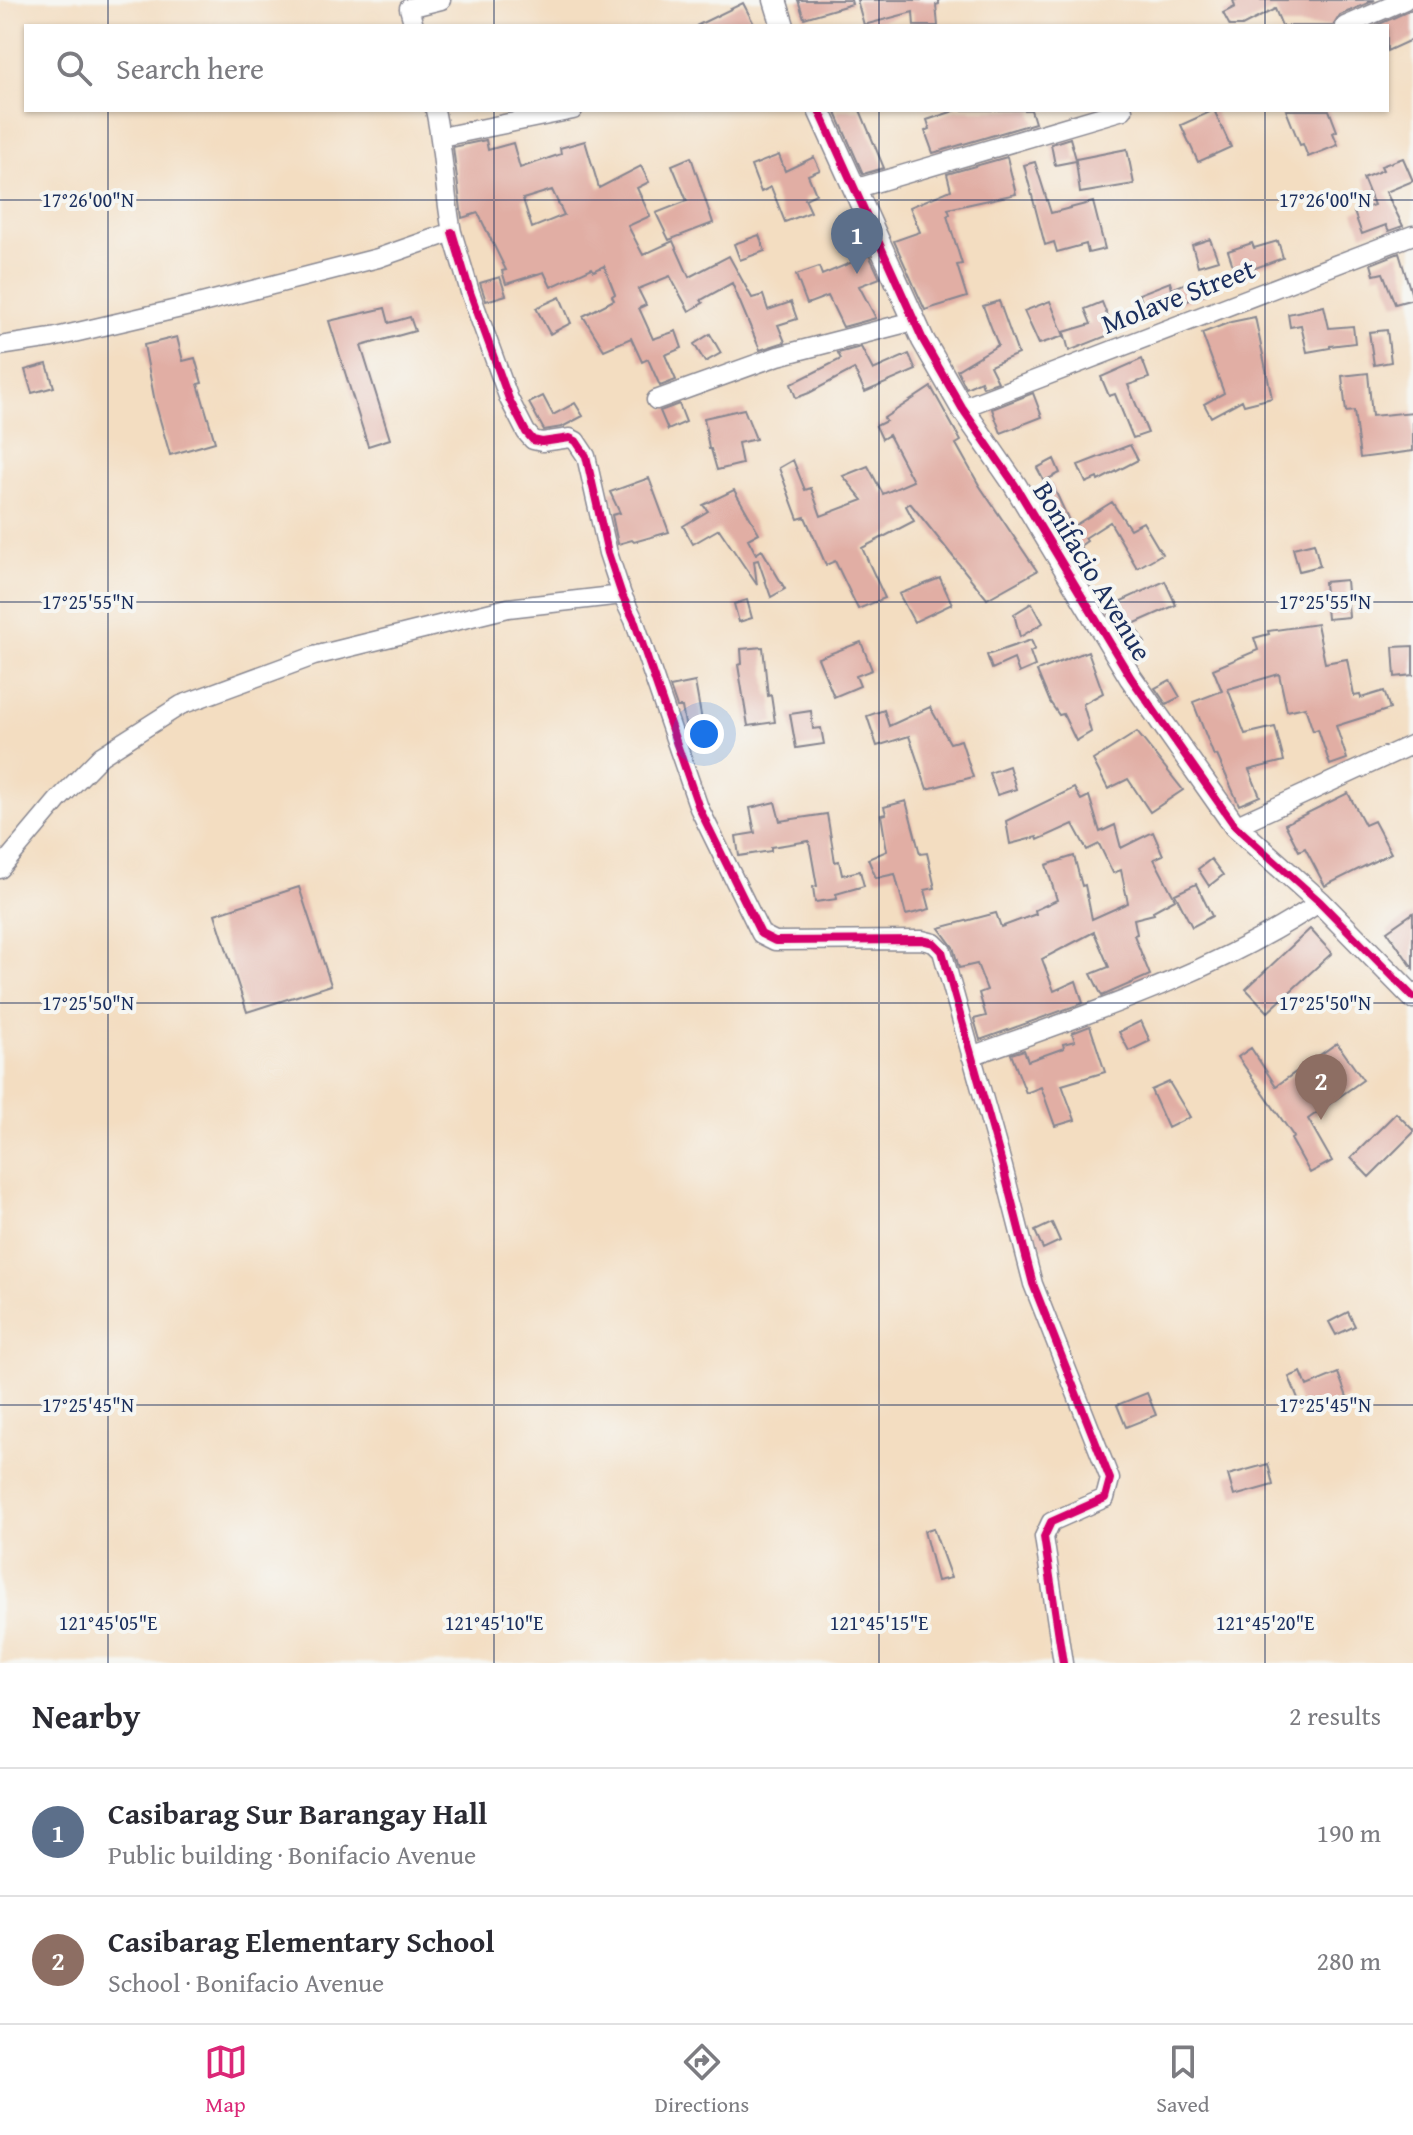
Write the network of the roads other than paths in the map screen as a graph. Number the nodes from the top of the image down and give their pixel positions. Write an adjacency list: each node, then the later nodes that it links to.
1 (441, 0): 4 (street)
2 (775, 0): 5 (street)
3 (1405, 0): 6 (street)
4 (410, 11)
5 (782, 24)
6 (1350, 24)
7 (435, 112): 11 (street)
8 (563, 112): 11 (street)
9 (820, 112): 12 (street, Bonifacio Avenue)
10 (1116, 112): 12 (street)
11 (441, 137): 13 (street)
12 (854, 189): 15 (street, Bonifacio Avenue)
13 (452, 232): 16 (street); 19 (street)
14 (1413, 235): 18 (street, Molave Street)
15 (914, 321): 17 (street); 18 (street, Bonifacio Avenue)
16 (0, 346)
17 (656, 400)
18 (962, 408): 21 (street, Bonifacio Avenue)
19 (622, 595): 22 (street); 25 (street)
20 (1413, 744): 21 (street)
21 (1235, 826): 23 (street, Bonifacio Avenue)
22 (0, 869)
23 (1320, 902): 24 (street, Bonifacio Avenue); 25 (street)
24 (1413, 997)
25 (971, 1056): 26 (street)
26 (1063, 1663)

